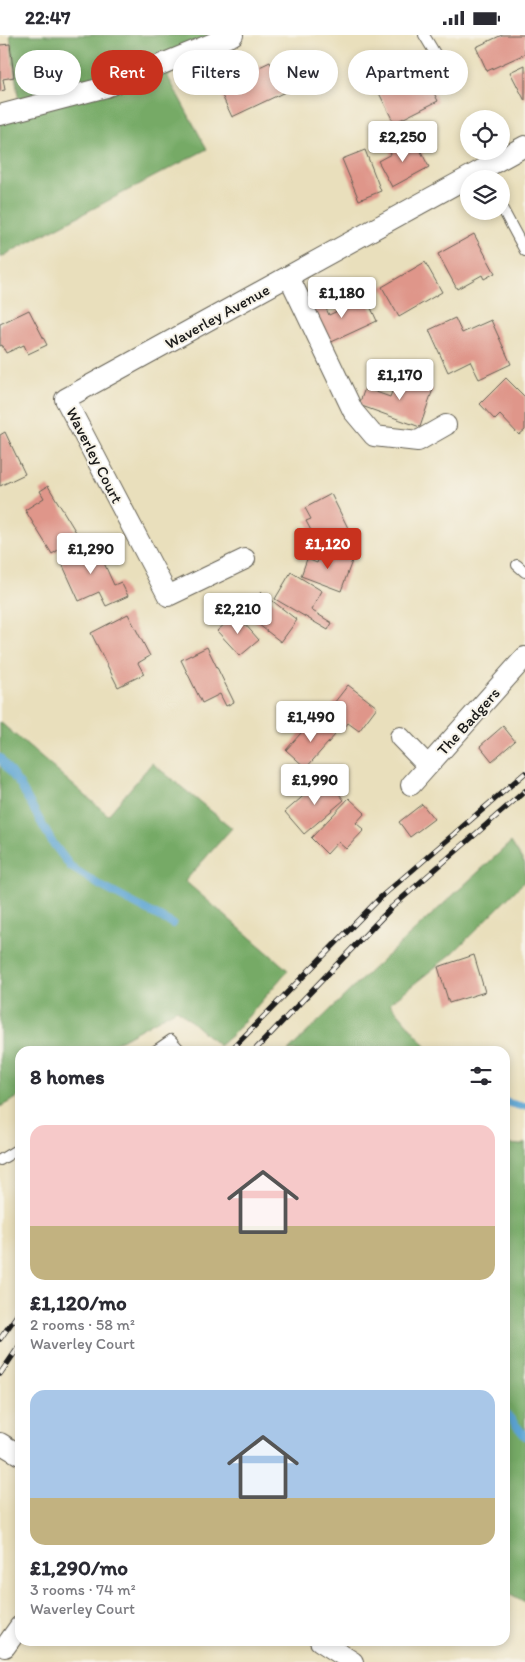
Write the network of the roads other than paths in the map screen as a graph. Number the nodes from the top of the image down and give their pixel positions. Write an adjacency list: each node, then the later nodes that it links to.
1 (233, 35): 4 (street)
2 (424, 35): 3 (lane)
3 (433, 50)
4 (0, 115)
5 (525, 146): 8 (street, Waverley Avenue)
6 (508, 220): 7 (lane)
7 (525, 251)
8 (289, 277): 9 (street, Waverley Avenue); 10 (street)
9 (65, 399): 11 (street, Waverley Court)
10 (446, 425)
11 (245, 559)
12 (517, 565): 13 (lane)
13 (525, 572)
14 (525, 657): 16 (street, The Badgers)
15 (400, 737): 16 (street)
16 (428, 766): 17 (street, The Badgers)
17 (411, 785)
18 (162, 1046): 19 (lane)
19 (176, 1046)
20 (15, 1151): 21 (lane)
21 (0, 1160)
22 (0, 1443): 23 (street)
23 (15, 1452)
24 (15, 1633): 26 (street)
25 (328, 1646): 27 (street)
26 (5, 1647)
27 (353, 1662)

